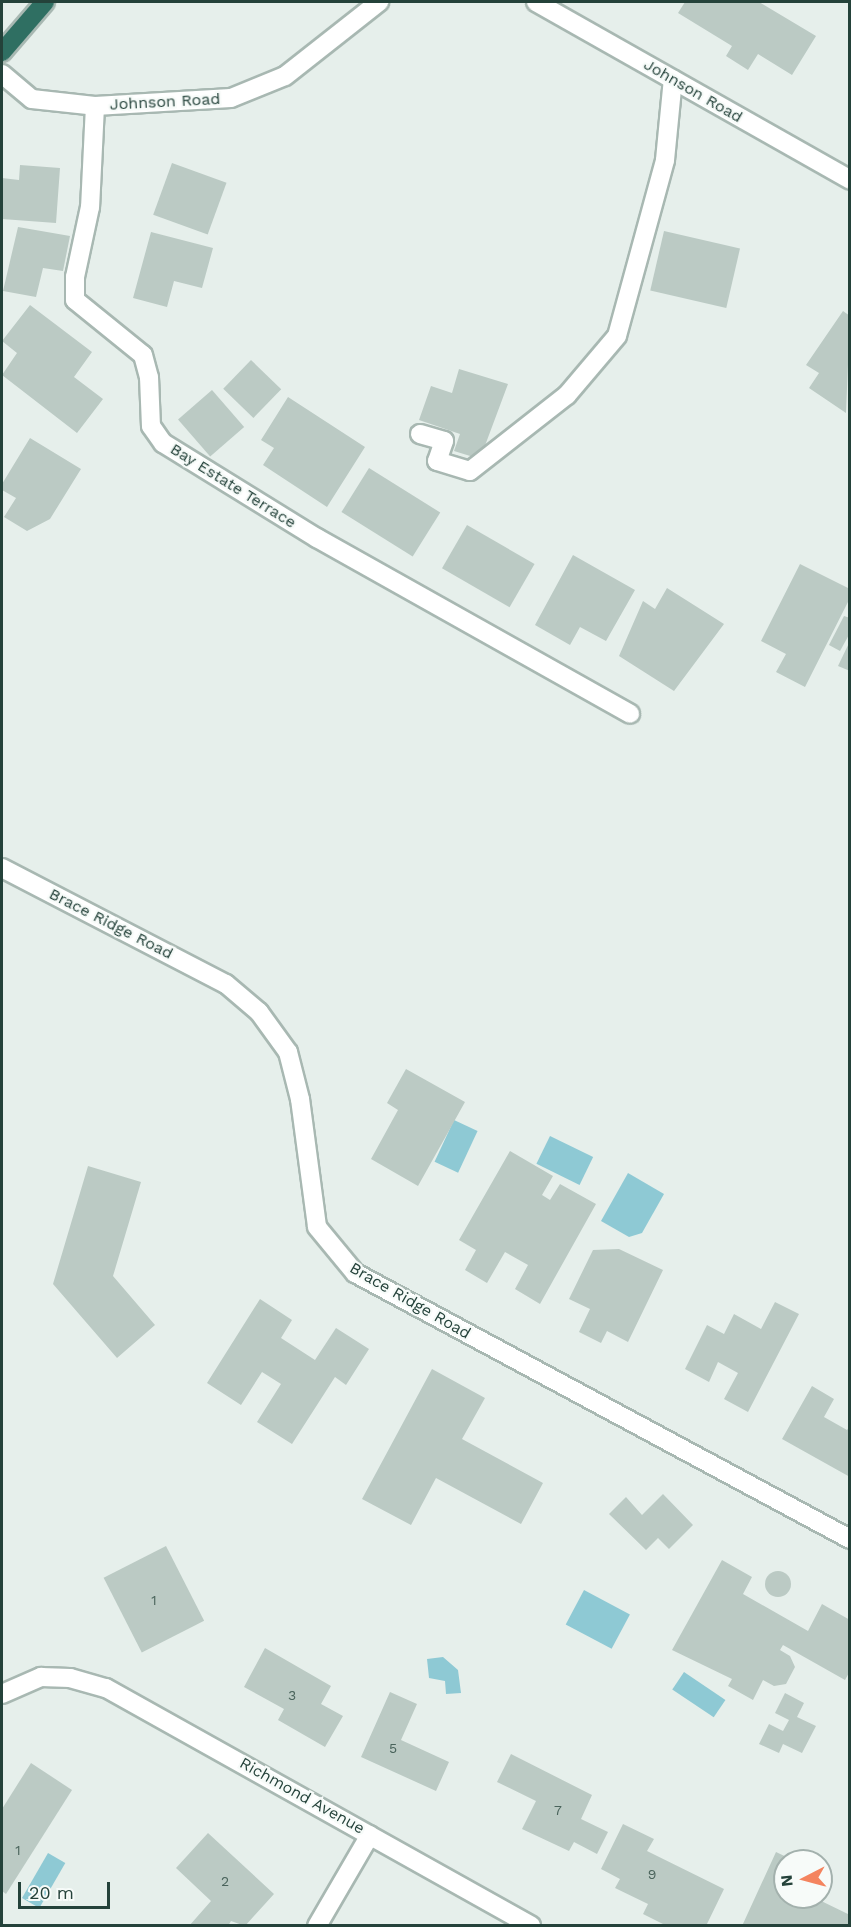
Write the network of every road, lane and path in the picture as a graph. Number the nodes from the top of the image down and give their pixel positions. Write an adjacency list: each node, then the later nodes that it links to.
1 (45, 2): 4 (highway)
2 (379, 2): 7 (street, Johnson Road)
3 (536, 2): 6 (street, Johnson Road)
4 (2, 52)
5 (2, 74): 7 (street, Johnson Road)
6 (673, 79): 8 (street, Johnson Road); 9 (street)
7 (95, 106): 10 (street, Bay Estate Terrace)
8 (849, 180)
9 (420, 434)
10 (630, 714)
11 (2, 868): 12 (street, Brace Ridge Road)
12 (849, 1539)
13 (2, 1694): 14 (street, Richmond Avenue)
14 (370, 1835): 15 (street); 16 (street, Richmond Avenue)
15 (317, 1926)
16 (531, 1926)

